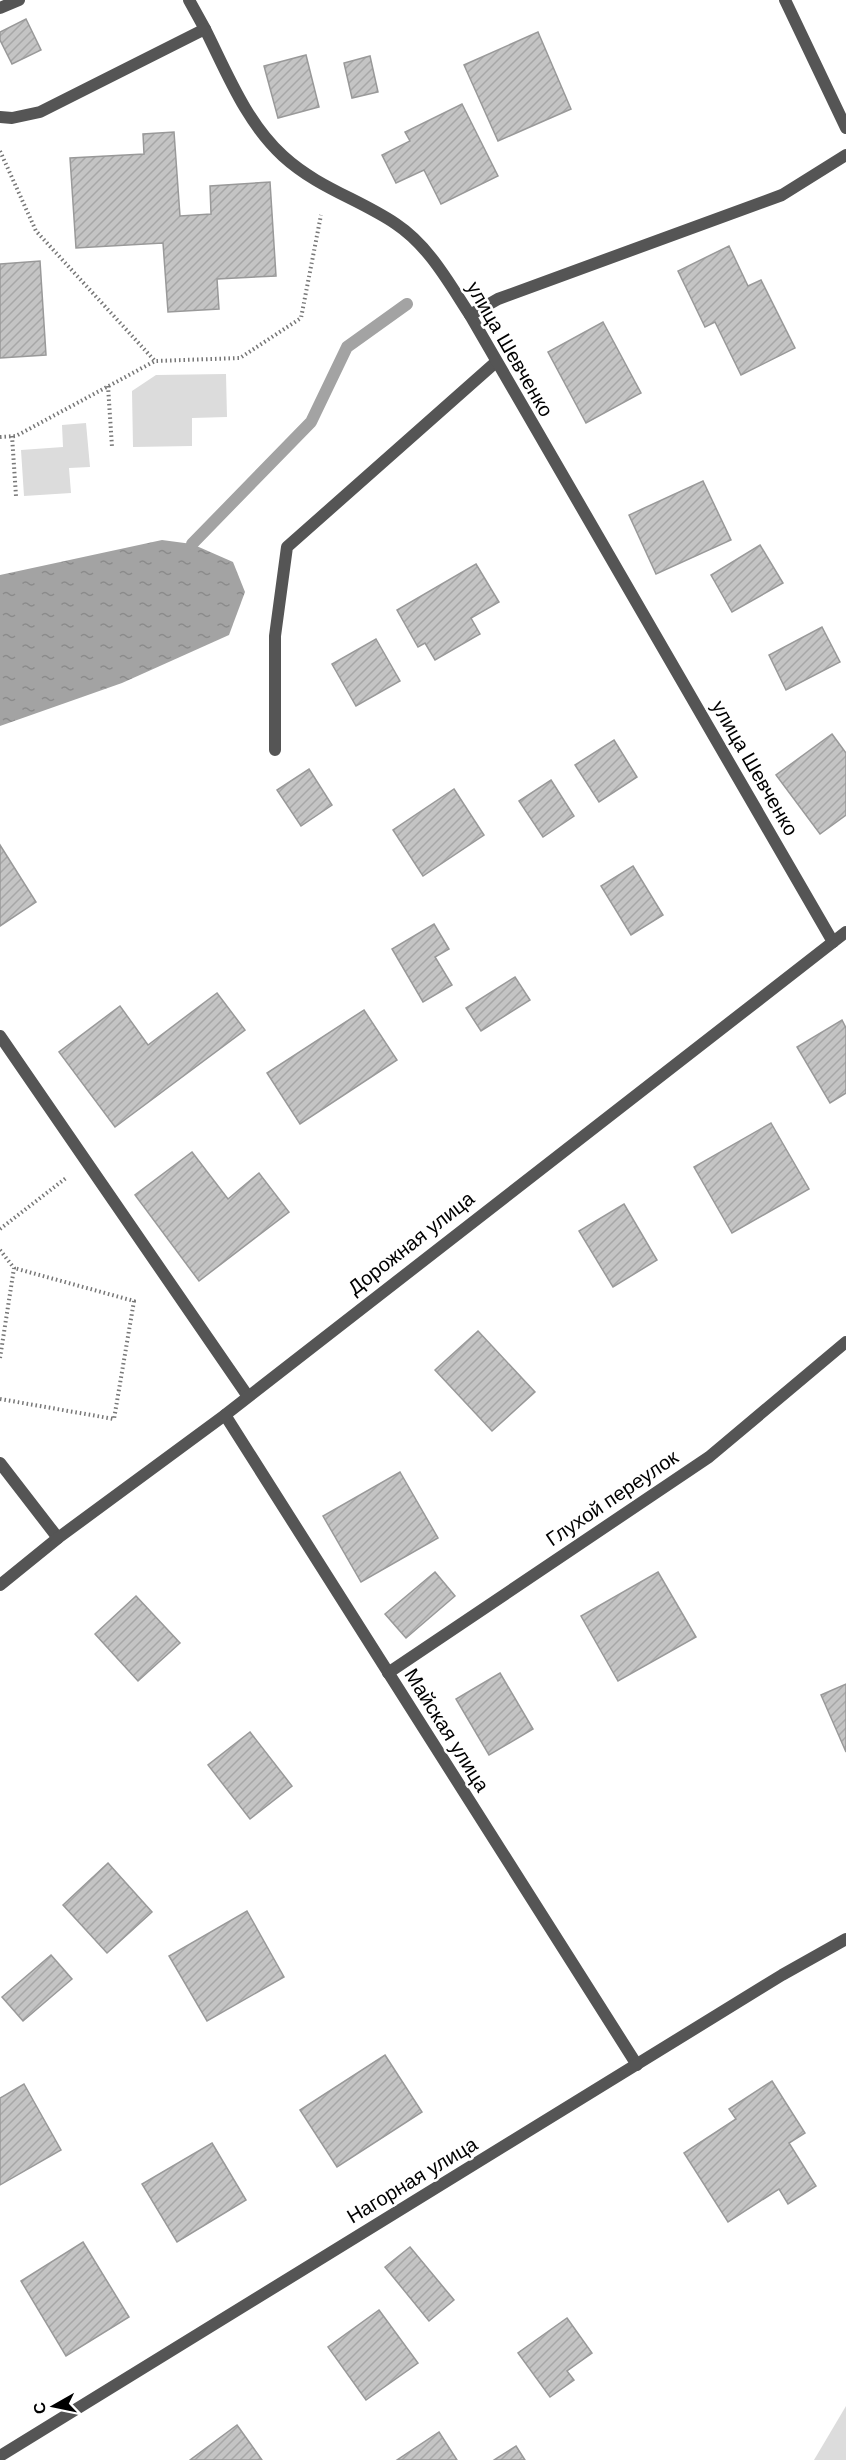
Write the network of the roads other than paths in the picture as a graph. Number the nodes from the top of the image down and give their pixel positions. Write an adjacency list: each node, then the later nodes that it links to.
1 (19, 0): 4 (street)
2 (189, 0): 5 (street, улица Шевченко)
3 (785, 0): 7 (street)
4 (0, 9)
5 (205, 29): 6 (street); 9 (street, улица Шевченко)
6 (0, 117)
7 (846, 128)
8 (846, 155): 9 (street)
9 (470, 315): 10 (street, улица Шевченко)
10 (496, 362): 11 (street); 13 (street, улица Шевченко)
11 (275, 750)
12 (846, 932): 13 (street, Дорожная улица)
13 (833, 942): 16 (street, Дорожная улица)
14 (0, 1036): 16 (street)
15 (846, 1342): 21 (street, Глухой переулок)
16 (247, 1395): 17 (street, Дорожная улица)
17 (225, 1414): 19 (street, Дорожная улица); 21 (street, Майская улица)
18 (0, 1463): 19 (street)
19 (58, 1538): 20 (street, Дорожная улица)
20 (0, 1585)
21 (388, 1673): 23 (street, Майская улица)
22 (846, 1939): 23 (street, Нагорная улица)
23 (637, 2065): 24 (street, Нагорная улица)
24 (0, 2456)

